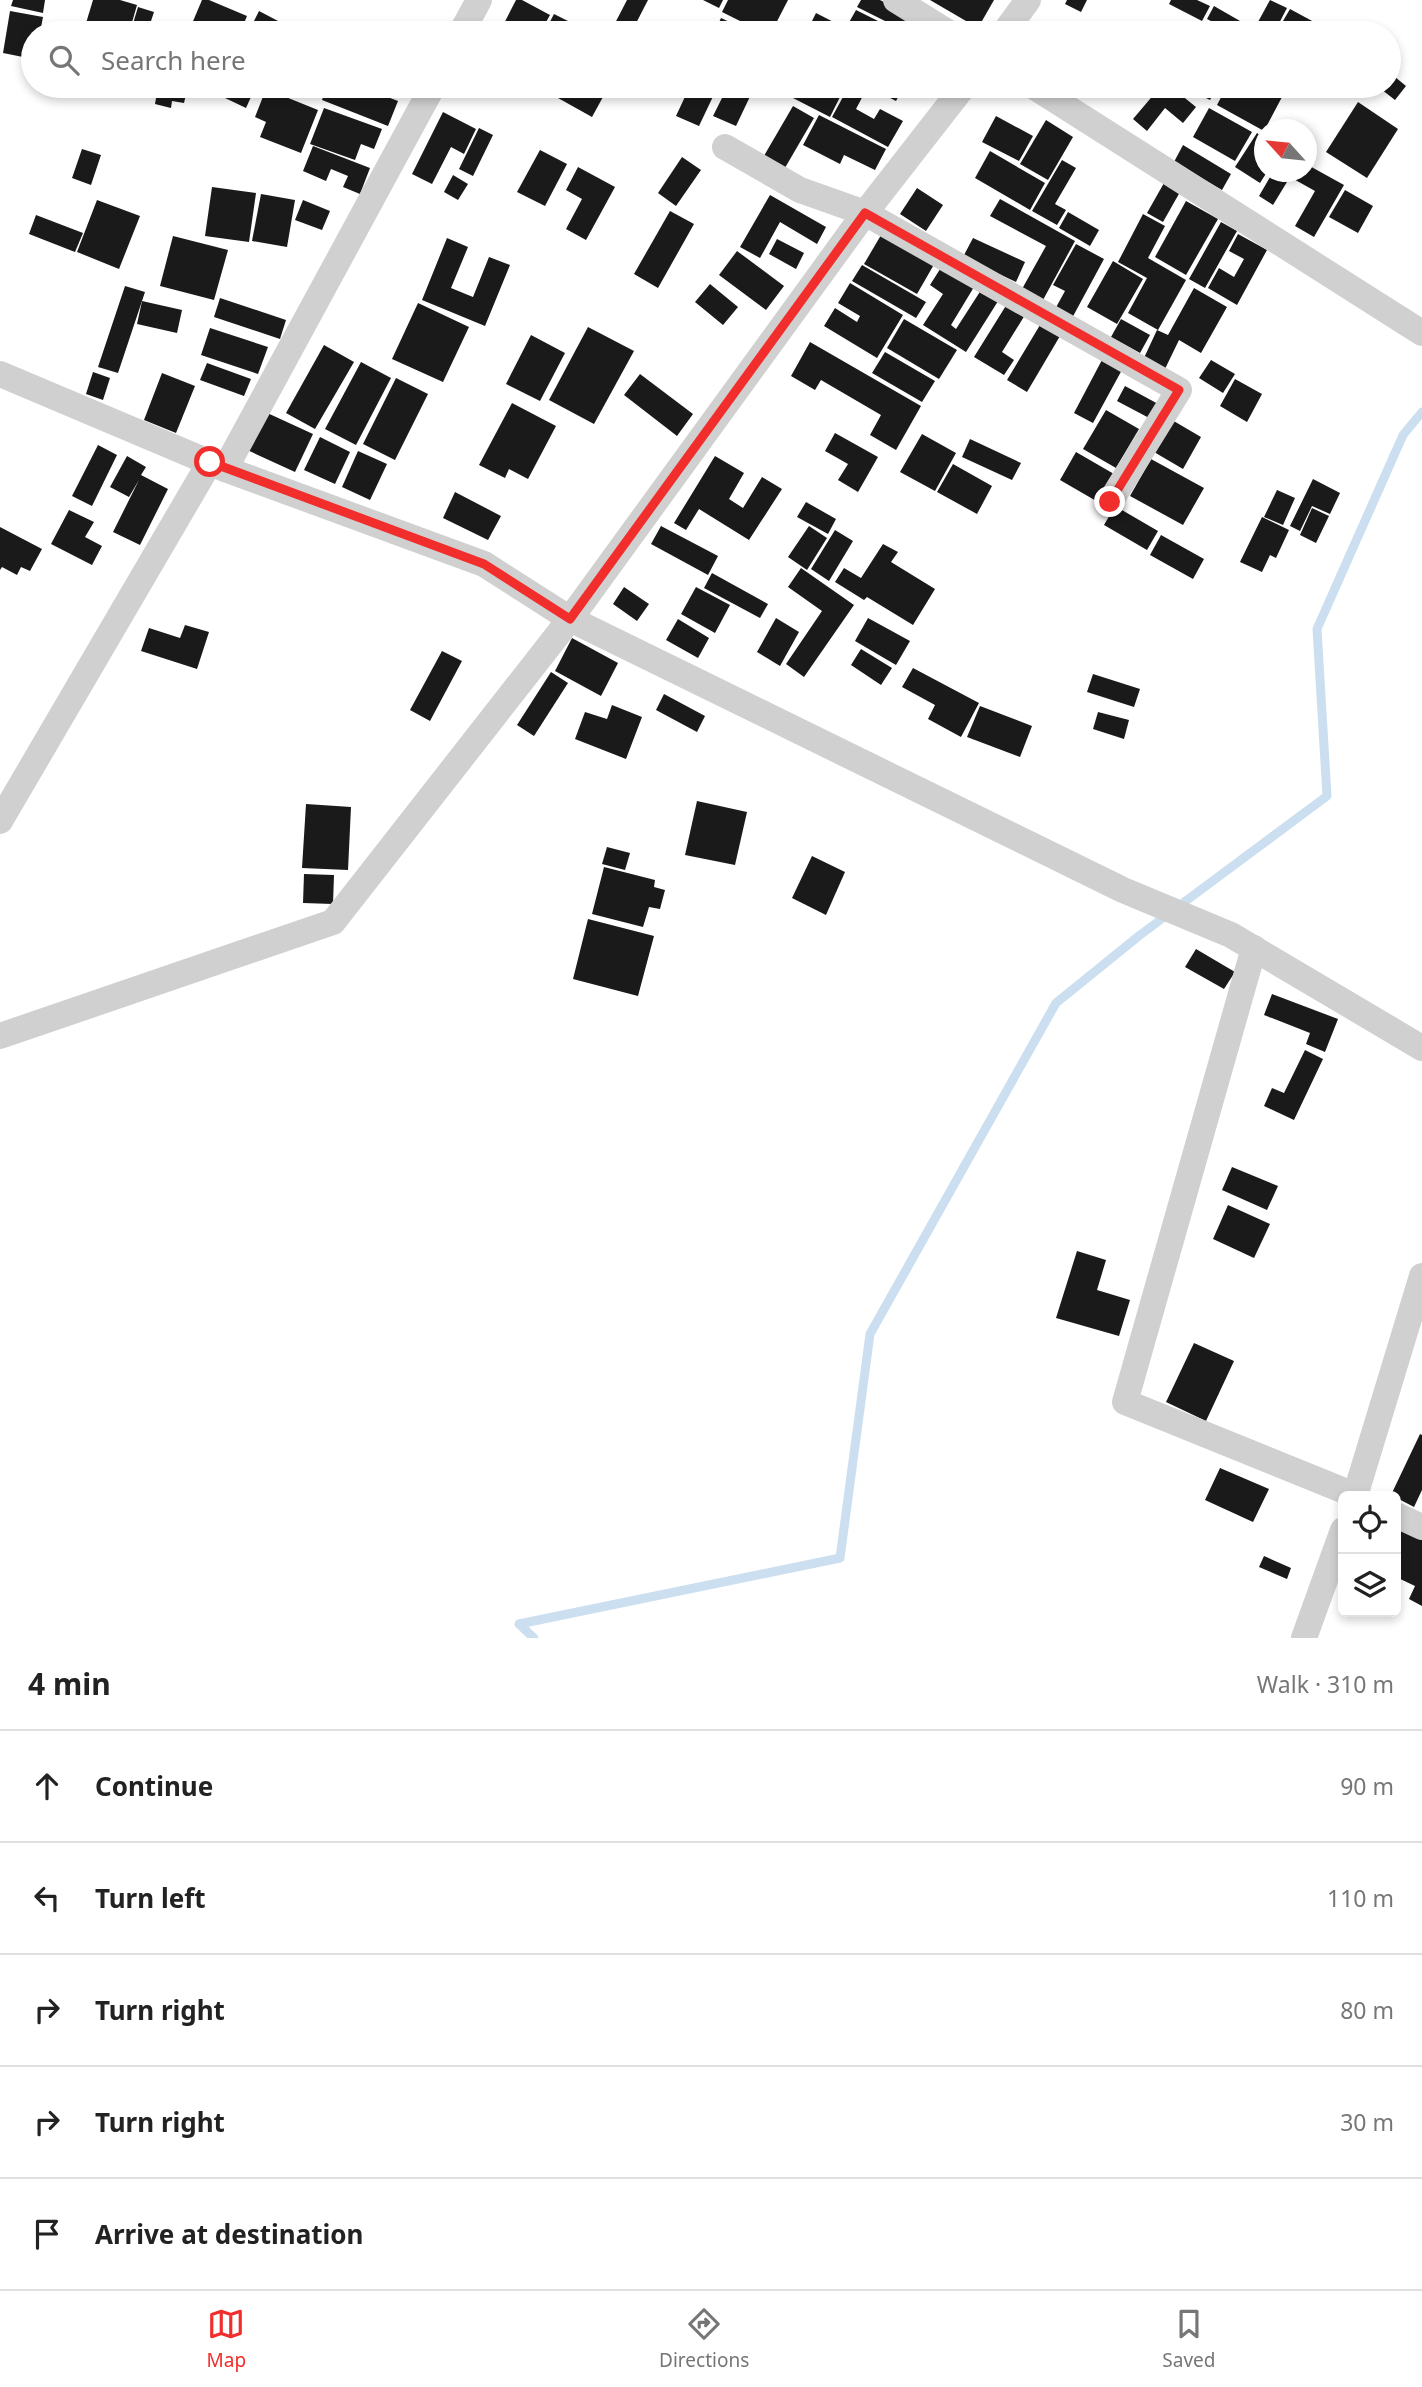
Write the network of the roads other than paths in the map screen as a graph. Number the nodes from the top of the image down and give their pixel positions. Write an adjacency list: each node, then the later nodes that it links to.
1 (480, 0): 4 (street)
2 (896, 0): 5 (street)
3 (1028, 0): 6 (street)
4 (468, 21)
5 (930, 21)
6 (1013, 21)
7 (426, 98): 14 (street)
8 (955, 98): 11 (street)
9 (1052, 98): 12 (street)
10 (725, 147): 11 (street)
11 (865, 213): 15 (street); 16 (street)
12 (1422, 333)
13 (0, 374): 14 (street)
14 (218, 466): 16 (street); 17 (street)
15 (1110, 502)
16 (570, 619): 18 (street); 19 (street)
17 (0, 821)
18 (1254, 948): 20 (street); 22 (street)
19 (0, 1036)
20 (1422, 1048)
21 (1422, 1276): 23 (street)
22 (1344, 1491)
23 (1358, 1491)
24 (1401, 1517): 25 (street)
25 (1422, 1527)
26 (1338, 1544): 27 (street)
27 (1304, 1638)

